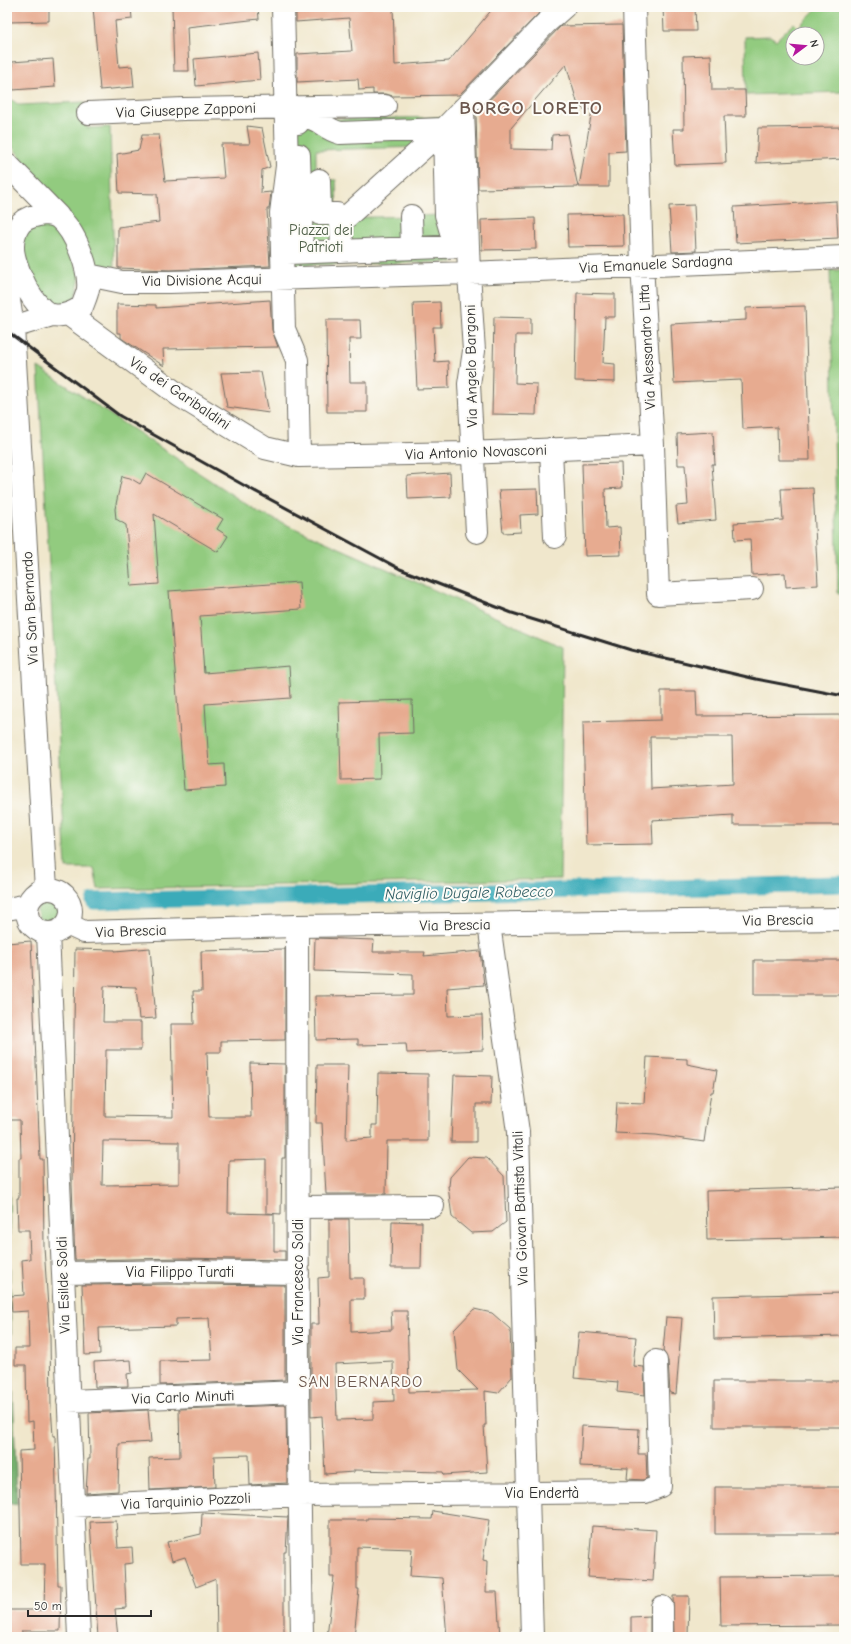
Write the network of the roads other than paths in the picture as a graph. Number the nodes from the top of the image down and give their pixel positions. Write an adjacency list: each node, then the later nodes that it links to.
1 (283, 7): 4 (street)
2 (564, 7): 5 (street)
3 (634, 7): 20 (street, Via Alessandro Litta)
4 (285, 107): 6 (street, Via Giuseppe Zapponi); 8 (street, Via Giuseppe Zapponi); 18 (street)
5 (463, 109): 7 (street); 14 (street)
6 (88, 113)
7 (444, 129): 8 (street); 14 (street); 17 (street)
8 (370, 140): 18 (street)
9 (7, 164): 11 (street)
10 (319, 180): 17 (street)
11 (58, 216): 15 (street); 22 (street)
12 (411, 216): 16 (street)
13 (7, 226): 15 (street)
14 (461, 246): 16 (street); 21 (street)
15 (13, 247): 27 (street)
16 (412, 248): 17 (street)
17 (341, 250): 18 (street); 23 (street)
18 (292, 252): 24 (street)
19 (844, 257): 20 (street, Via Emanuele Sardagna)
20 (642, 265): 21 (street, Via Emanuele Sardagna); 29 (street, Via Alessandro Litta)
21 (468, 273): 23 (street); 31 (street, Via Angelo Bargoni)
22 (88, 275): 25 (street); 27 (street)
23 (324, 277): 24 (street)
24 (282, 279): 25 (street, Via Divisione Acqui); 32 (street)
25 (122, 282): 27 (street)
26 (7, 287): 28 (street, Via San Bernardo)
27 (67, 312): 28 (street); 32 (street, Via dei Garibaldini)
28 (14, 327): 36 (street, Via San Bernardo)
29 (653, 445): 30 (street, Via Antonio Novasconi); 35 (street, Via Alessandro Litta)
30 (551, 449): 31 (street, Via Antonio Novasconi); 34 (street)
31 (474, 452): 32 (street, Via Antonio Novasconi); 33 (street, Via Angelo Bargoni)
32 (299, 456)
33 (477, 532)
34 (555, 537)
35 (752, 589)
36 (46, 889): 37 (street); 41 (street)
37 (17, 907): 41 (street)
38 (844, 919): 39 (street, Via Brescia)
39 (489, 924): 40 (street, Via Brescia); 49 (street, Via Giovan Battista Vitali)
40 (297, 926): 41 (street, Via Brescia); 43 (street, Via Francesco Soldi)
41 (58, 929): 44 (street, Via Esilde Soldi)
42 (433, 1206): 43 (street)
43 (298, 1207): 45 (street, Via Francesco Soldi)
44 (63, 1273): 45 (street, Via Filippo Turati); 48 (street, Via Esilde Soldi)
45 (298, 1273): 47 (street, Via Francesco Soldi)
46 (656, 1361): 49 (street, Via Endertà)
47 (298, 1392): 48 (street, Via Carlo Minuti); 50 (street, Via Francesco Soldi)
48 (68, 1401): 51 (street, Via Esilde Soldi)
49 (527, 1493): 50 (street, Via Endertà); 55 (street, Via Giovan Battista Vitali)
50 (299, 1494): 51 (street, Via Tarquinio Pozzoli); 54 (street, Via Francesco Soldi)
51 (73, 1506): 53 (street, Via Esilde Soldi)
52 (662, 1607): 56 (street)
53 (79, 1637)
54 (302, 1637)
55 (532, 1637)
56 (662, 1637)

